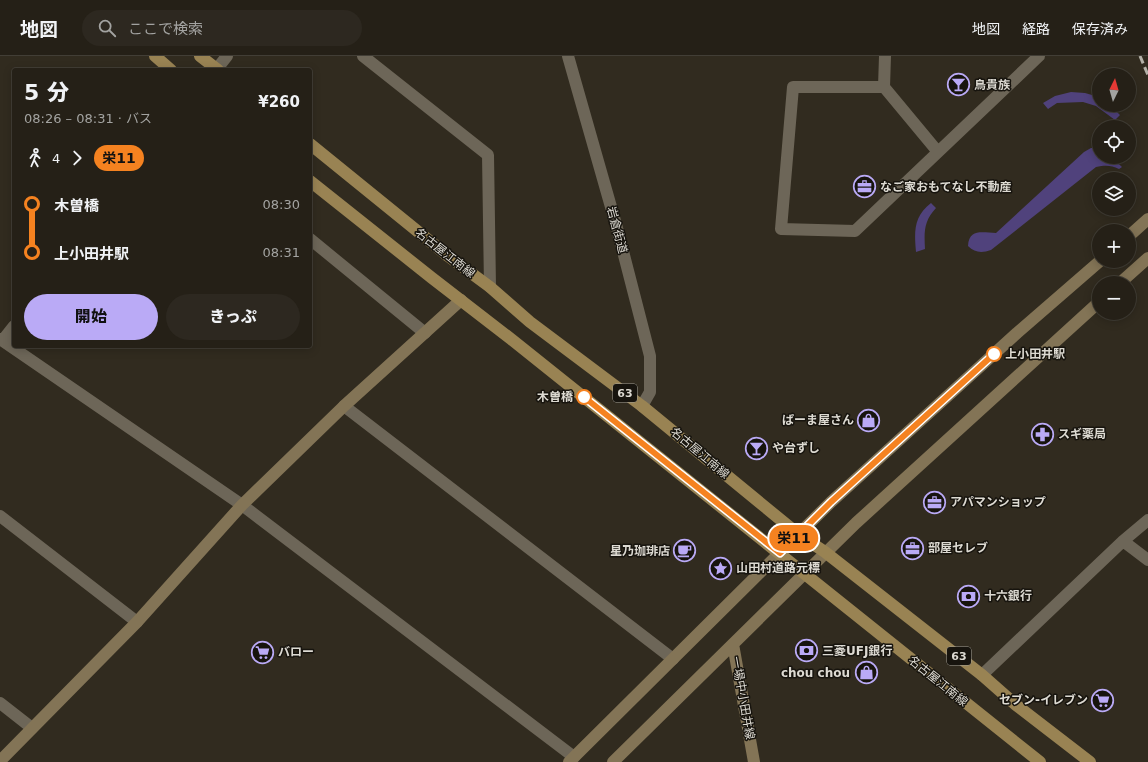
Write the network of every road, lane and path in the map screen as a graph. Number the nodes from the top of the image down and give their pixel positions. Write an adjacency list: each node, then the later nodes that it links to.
1 (155, 56): 8 (main road)
2 (227, 56): 10 (street)
3 (363, 56): 21 (street)
4 (568, 56): 30 (street, 岩倉街道)
5 (885, 56): 11 (street)
6 (1039, 56): 13 (street)
7 (201, 57): 9 (main road)
8 (169, 68)
9 (215, 68)
10 (218, 68)
11 (884, 88): 13 (street); 13 (street)
12 (312, 146): 21 (main road, 名古屋江南線 / 63)
13 (938, 152)
14 (312, 183): 22 (main road, 名古屋江南線 / 63)
15 (1148, 219): 16 (street)
16 (1136, 230)
17 (312, 241): 25 (street)
18 (1148, 258): 20 (street)
19 (1092, 268): 34 (street)
20 (1128, 276)
21 (490, 287): 30 (main road, 名古屋江南線 / 63)
22 (461, 300): 25 (street); 37 (main road, 名古屋江南線 / 63)
23 (1092, 308): 36 (street, 一場中小田井線)
24 (12, 328): 26 (street)
25 (425, 333): 29 (street)
26 (1, 340): 27 (street)
27 (12, 348)
28 (13, 348): 31 (street)
29 (344, 406): 31 (street); 42 (street)
30 (642, 406): 34 (main road, 名古屋江南線 / 63)
31 (242, 505): 40 (street); 46 (street)
32 (0, 516): 40 (street)
33 (1148, 520): 35 (street)
34 (798, 534): 36 (main road, 名古屋江南線 / 63); 37 (street)
35 (1122, 541): 38 (street); 43 (street)
36 (825, 552): 39 (street, 一場中小田井線); 43 (main road, 名古屋江南線 / 63)
37 (780, 553): 39 (main road, 名古屋江南線 / 63); 42 (street)
38 (1148, 560)
39 (805, 573): 41 (street, 一場中小田井線); 50 (main road, 名古屋江南線 / 63)
40 (137, 622): 45 (street)
41 (733, 644): 48 (street); 49 (street, 一場中小田井線)
42 (672, 659): 46 (street)
43 (982, 675): 51 (main road, 名古屋江南線 / 63)
44 (0, 703): 45 (street)
45 (32, 728): 47 (street)
46 (572, 760)
47 (0, 761)
48 (614, 762)
49 (754, 762)
50 (1040, 762)
51 (1090, 762)

